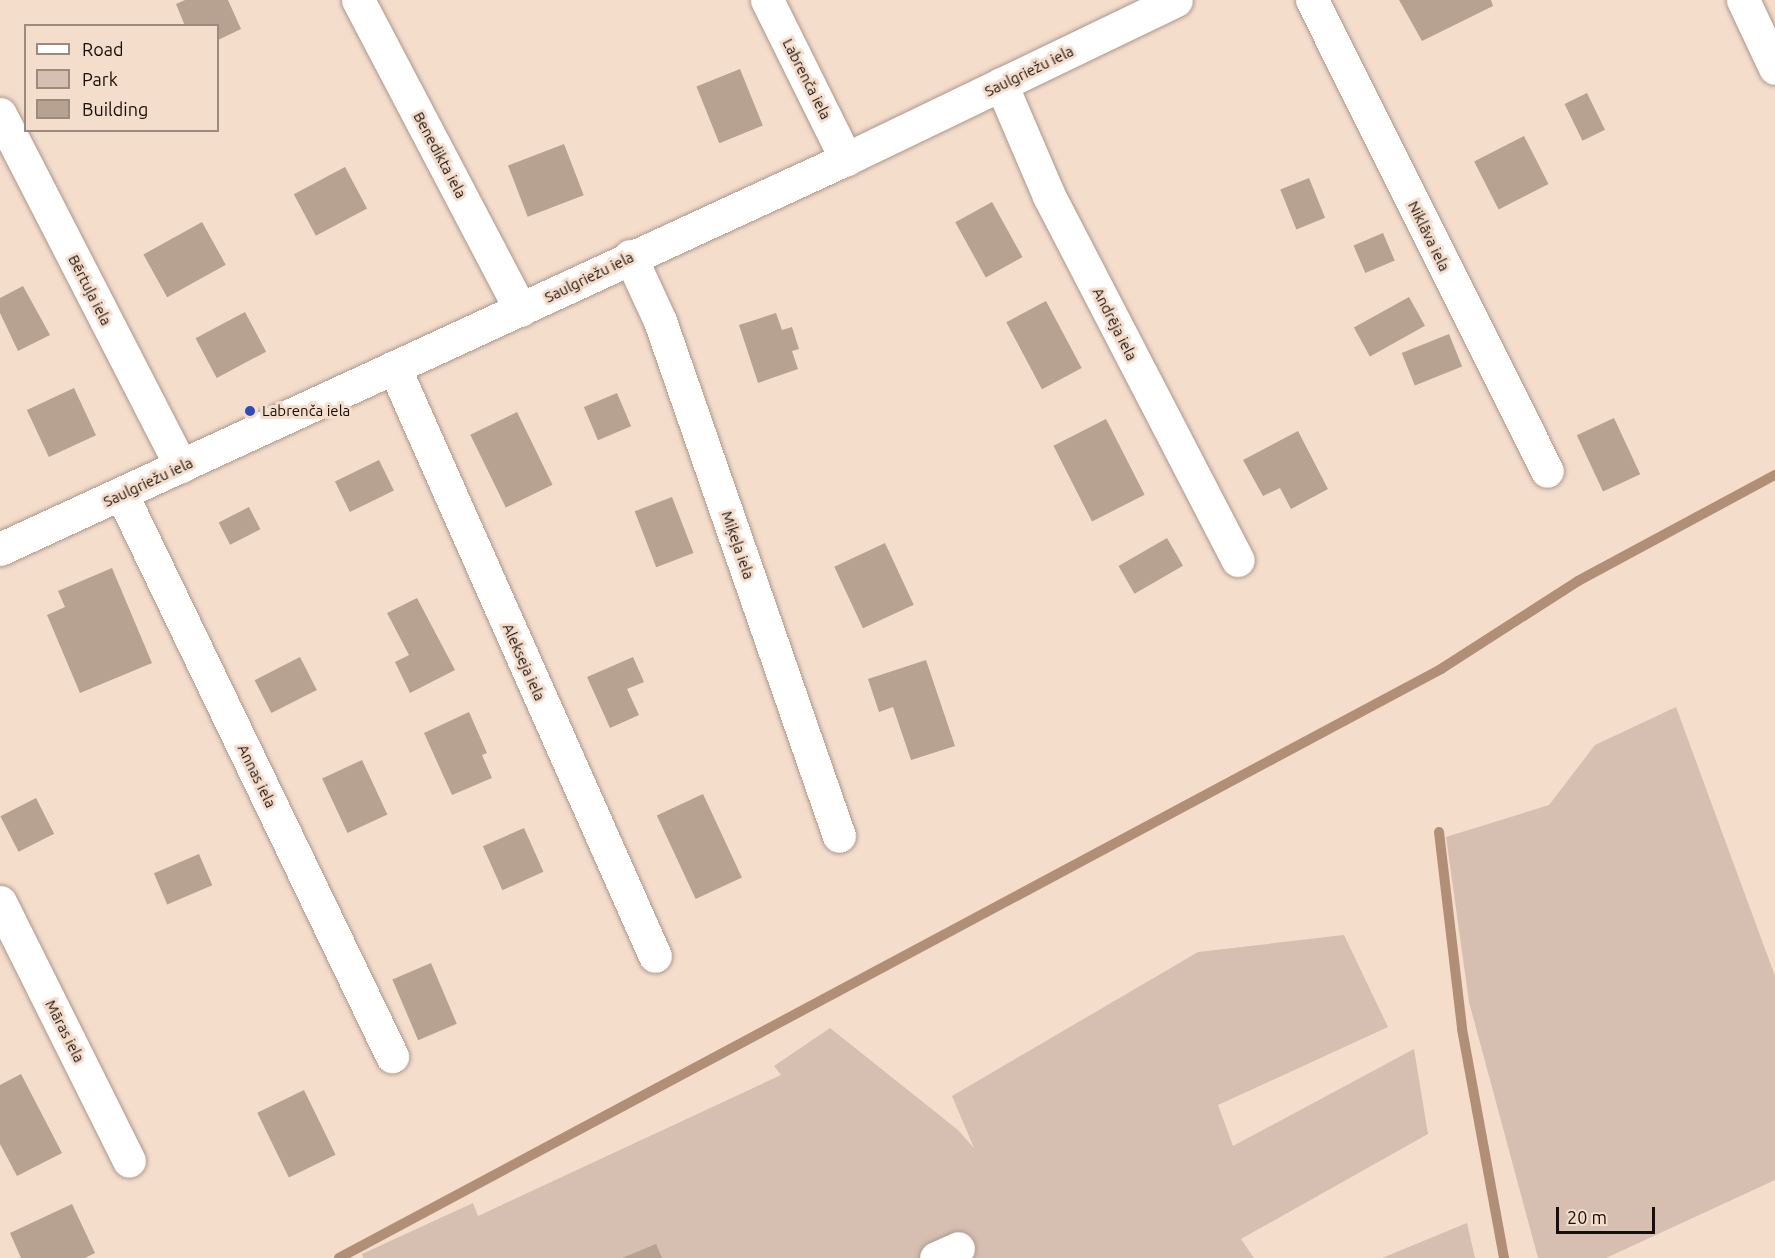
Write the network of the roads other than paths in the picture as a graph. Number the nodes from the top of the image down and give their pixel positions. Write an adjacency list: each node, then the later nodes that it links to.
1 (358, 0): 11 (street, Benedikta iela)
2 (767, 0): 9 (street, Labrenča iela)
3 (1176, 0): 7 (street, Saulgriežu iela)
4 (1312, 0): 14 (street, Niklāva iela)
5 (1743, 0): 6 (street)
6 (1775, 68)
7 (1001, 84): 9 (street, Saulgriežu iela); 17 (street, Andrēja iela)
8 (0, 114): 13 (street, Bērtuļa iela)
9 (846, 159): 10 (street, Saulgriežu iela)
10 (630, 256): 11 (street, Saulgriežu iela); 18 (street, Miķeļa iela)
11 (521, 310): 12 (street, Saulgriežu iela)
12 (394, 367): 13 (street, Saulgriežu iela); 20 (street, Alekseja iela)
13 (181, 466): 15 (street, Saulgriežu iela)
14 (1547, 471)
15 (122, 495): 16 (street, Saulgriežu iela); 21 (street, Annas iela)
16 (0, 549)
17 (1238, 560)
18 (839, 836)
19 (0, 902): 22 (street, Māras iela)
20 (655, 956)
21 (392, 1056)
22 (129, 1161)

